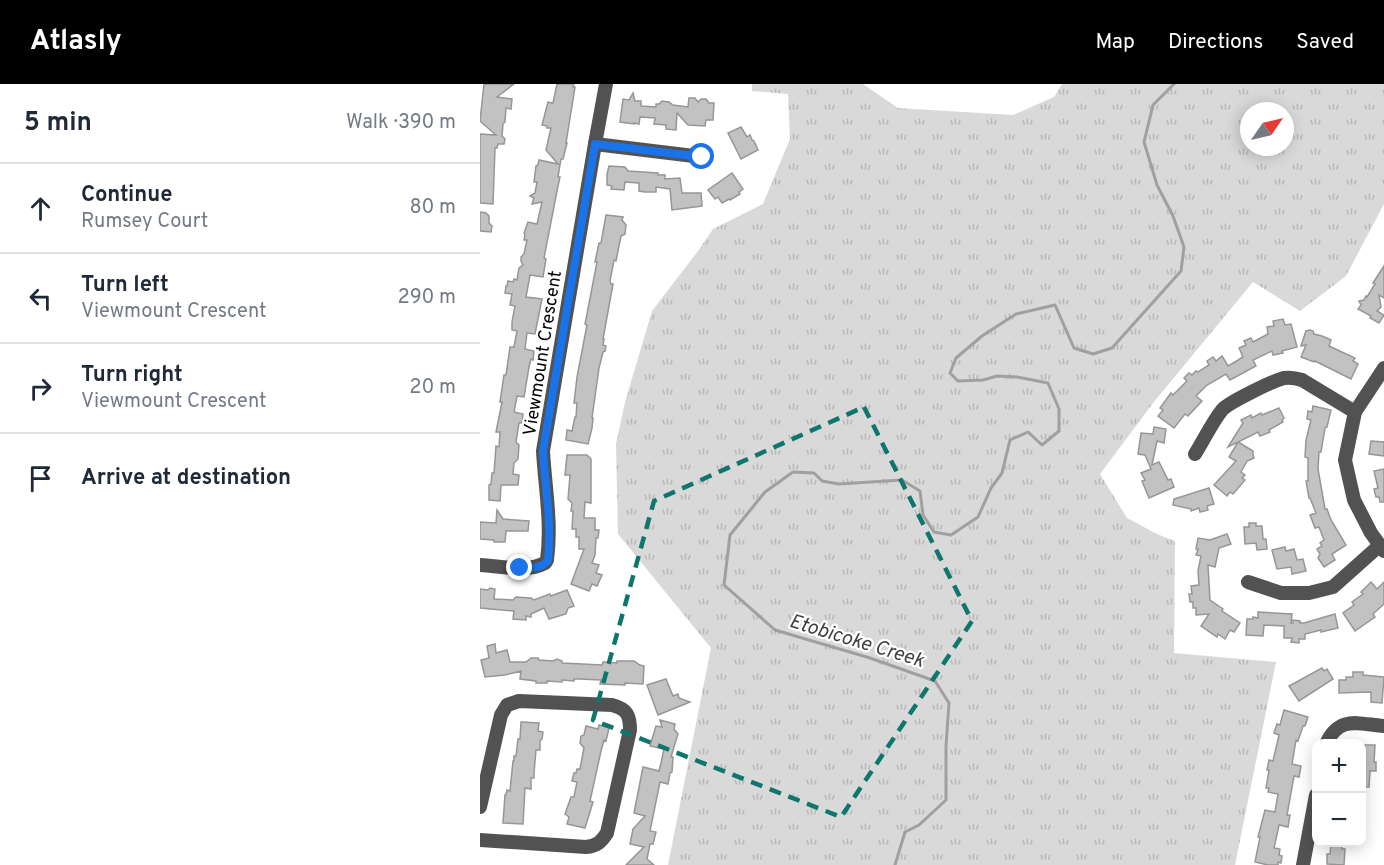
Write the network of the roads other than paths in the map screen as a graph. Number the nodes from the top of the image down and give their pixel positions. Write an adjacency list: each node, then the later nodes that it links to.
1 (606, 84): 2 (street, Viewmount Crescent)
2 (595, 144): 3 (street); 8 (street, Viewmount Crescent)
3 (702, 157)
4 (1384, 368): 5 (street)
5 (1355, 412): 6 (street); 7 (street)
6 (1196, 454)
7 (1382, 548): 9 (street)
8 (480, 565)
9 (1248, 582)
10 (1384, 726): 11 (street)
11 (1329, 739)
12 (480, 807): 14 (street)
13 (1312, 820): 15 (street)
14 (480, 840)
15 (1303, 865)

